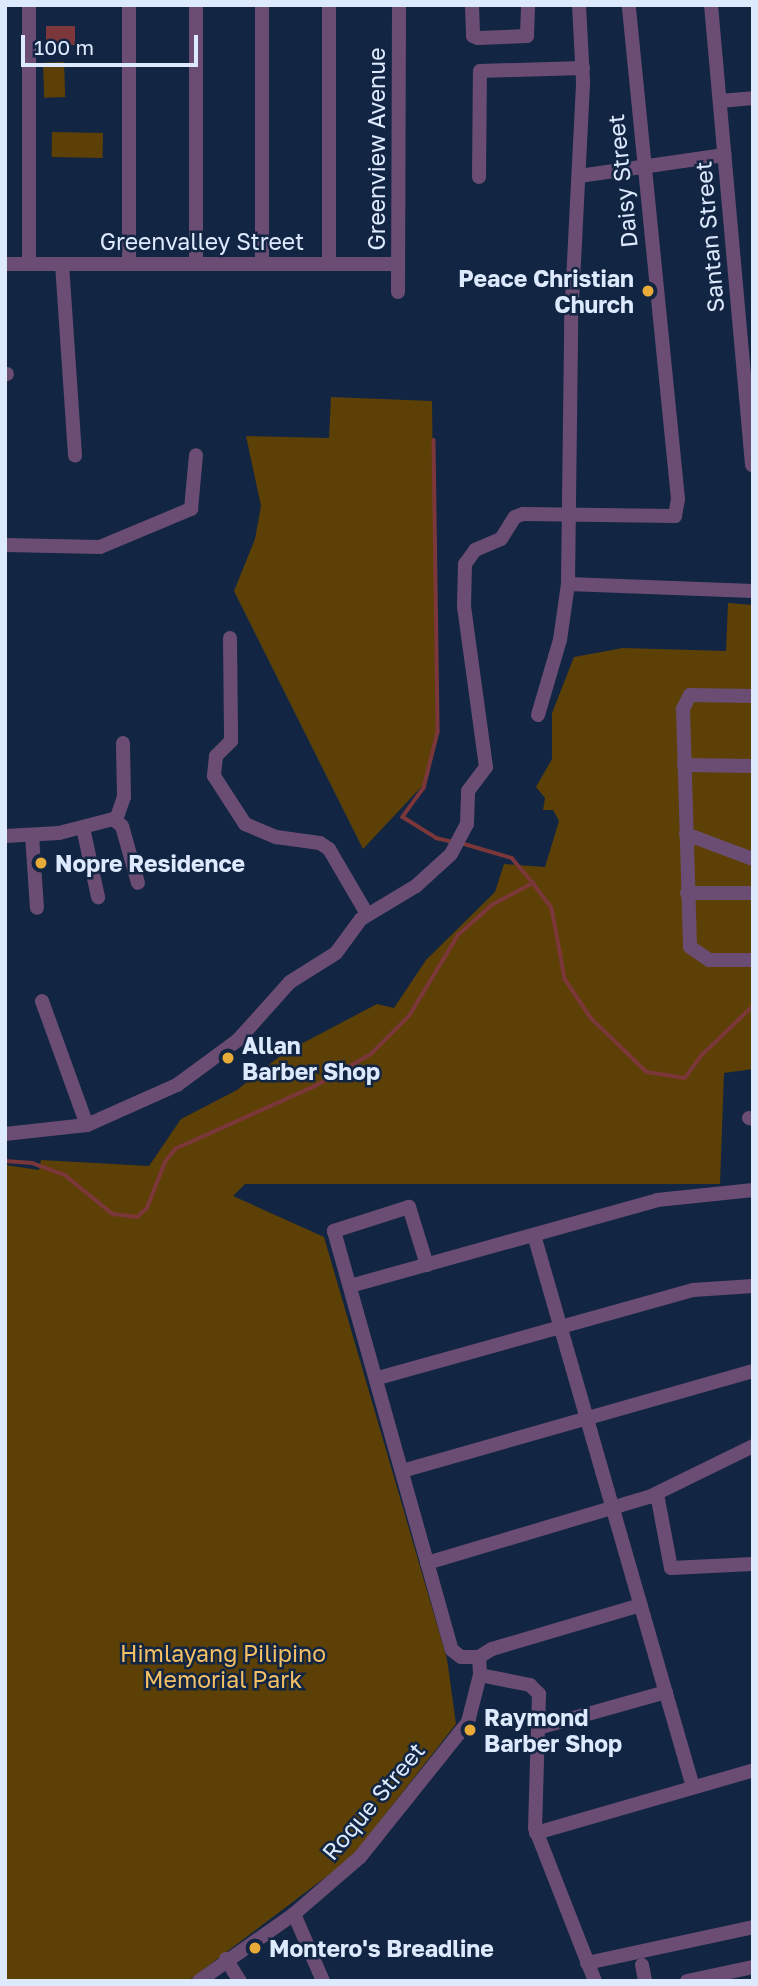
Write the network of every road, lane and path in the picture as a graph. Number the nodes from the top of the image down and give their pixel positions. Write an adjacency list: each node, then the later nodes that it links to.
1 (29, 5): 20 (street)
2 (129, 5): 22 (street)
3 (196, 5): 23 (street)
4 (262, 5): 24 (street)
5 (329, 5): 25 (street)
6 (399, 5): 26 (street, Greenview Avenue)
7 (472, 5): 8 (street)
8 (528, 5)
9 (579, 5): 12 (street)
10 (629, 5): 16 (street, Daisy Street)
11 (711, 5): 14 (street, Santan Street)
12 (583, 68): 17 (street); 18 (street)
13 (753, 98): 14 (street)
14 (720, 101): 15 (street, Santan Street)
15 (724, 155): 16 (street); 30 (street, Santan Street)
16 (643, 167): 17 (street); 31 (street, Daisy Street)
17 (579, 176): 31 (street)
18 (479, 177)
19 (5, 264): 20 (street, Greenvalley Street)
20 (29, 264): 21 (street, Greenvalley Street)
21 (62, 264): 22 (street, Greenvalley Street); 29 (street)
22 (129, 264): 23 (street, Greenvalley Street)
23 (196, 264): 24 (street, Greenvalley Street)
24 (262, 264): 25 (street, Greenvalley Street)
25 (329, 264): 26 (street, Greenvalley Street)
26 (398, 264): 27 (street, Greenview Avenue)
27 (398, 292)
28 (196, 455): 32 (street)
29 (75, 456)
30 (752, 465)
31 (566, 514): 33 (street); 52 (street)
32 (5, 545)
33 (568, 584): 34 (street); 37 (street)
34 (753, 591)
35 (230, 638): 52 (street)
36 (753, 696): 39 (street)
37 (538, 715)
38 (123, 743): 41 (street)
39 (684, 765): 40 (street); 43 (street)
40 (753, 765)
41 (116, 820): 42 (street); 47 (street)
42 (83, 828): 44 (street); 50 (street)
43 (685, 834): 46 (street); 48 (street)
44 (32, 835): 45 (street); 51 (street)
45 (5, 836)
46 (753, 859)
47 (138, 883)
48 (687, 893): 49 (street); 53 (street)
49 (753, 893)
50 (98, 897)
51 (37, 908)
52 (367, 914): 55 (street)
53 (753, 960)
54 (42, 1001): 55 (street)
55 (87, 1125): 56 (street)
56 (5, 1134)
57 (753, 1190): 58 (street)
58 (534, 1235): 59 (street); 62 (street)
59 (427, 1265): 60 (street); 60 (street)
60 (350, 1286): 64 (street)
61 (753, 1286): 62 (street)
62 (561, 1327): 64 (street); 65 (street)
63 (753, 1371): 65 (street)
64 (378, 1378): 67 (street)
65 (587, 1418): 67 (street); 69 (street)
66 (753, 1446): 68 (street)
67 (402, 1471): 70 (street)
68 (657, 1494): 69 (street); 71 (street)
69 (613, 1508): 70 (street); 72 (street)
70 (426, 1563): 73 (street)
71 (753, 1564)
72 (641, 1605): 73 (street); 75 (street)
73 (479, 1657): 74 (street)
74 (480, 1675): 76 (street); 80 (street, Roque Street)
75 (666, 1692): 76 (street); 78 (street)
76 (538, 1728): 79 (street)
77 (751, 1771): 78 (street)
78 (693, 1787): 79 (street)
79 (536, 1833): 83 (street)
80 (293, 1914): 82 (street, Roque Street); 88 (street)
81 (753, 1927): 83 (street)
82 (226, 1959): 86 (street, Roque Street); 87 (street)
83 (587, 1963): 89 (street)
84 (642, 1965): 90 (street)
85 (753, 1967): 91 (street)
86 (199, 1981)
87 (240, 1981)
88 (323, 1981)
89 (595, 1981)
90 (645, 1981)
91 (687, 1981)

